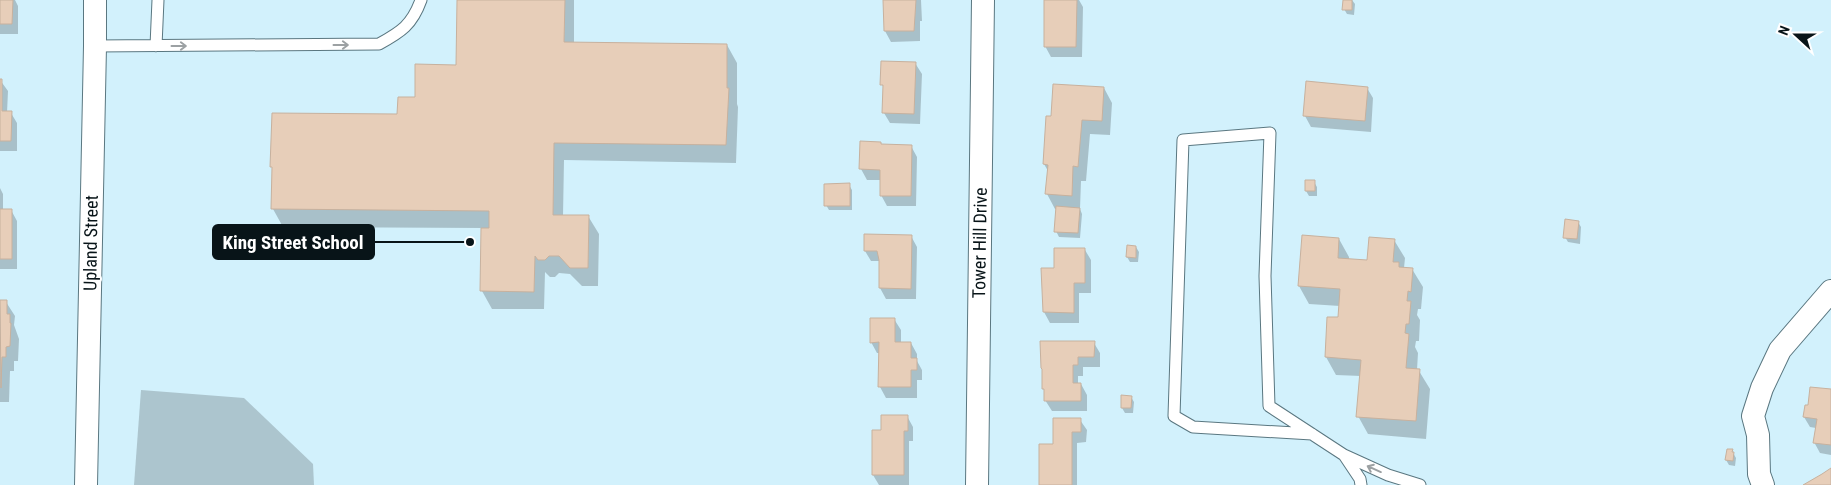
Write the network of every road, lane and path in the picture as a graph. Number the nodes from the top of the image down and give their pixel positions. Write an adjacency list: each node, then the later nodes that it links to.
1 (95, 0): 5 (street, Upland Street)
2 (158, 0): 6 (lane)
3 (421, 0): 6 (lane, one-way to 3)
4 (982, 0): 11 (street, Tower Hill Drive)
5 (95, 46): 6 (lane); 10 (street, Upland Street)
6 (156, 46)
7 (1831, 291): 14 (street)
8 (1312, 434): 8 (lane); 9 (lane)
9 (1344, 455): 12 (lane); 13 (lane, one-way to 9)
10 (86, 485)
11 (977, 485)
12 (1361, 485)
13 (1420, 485)
14 (1763, 485)

